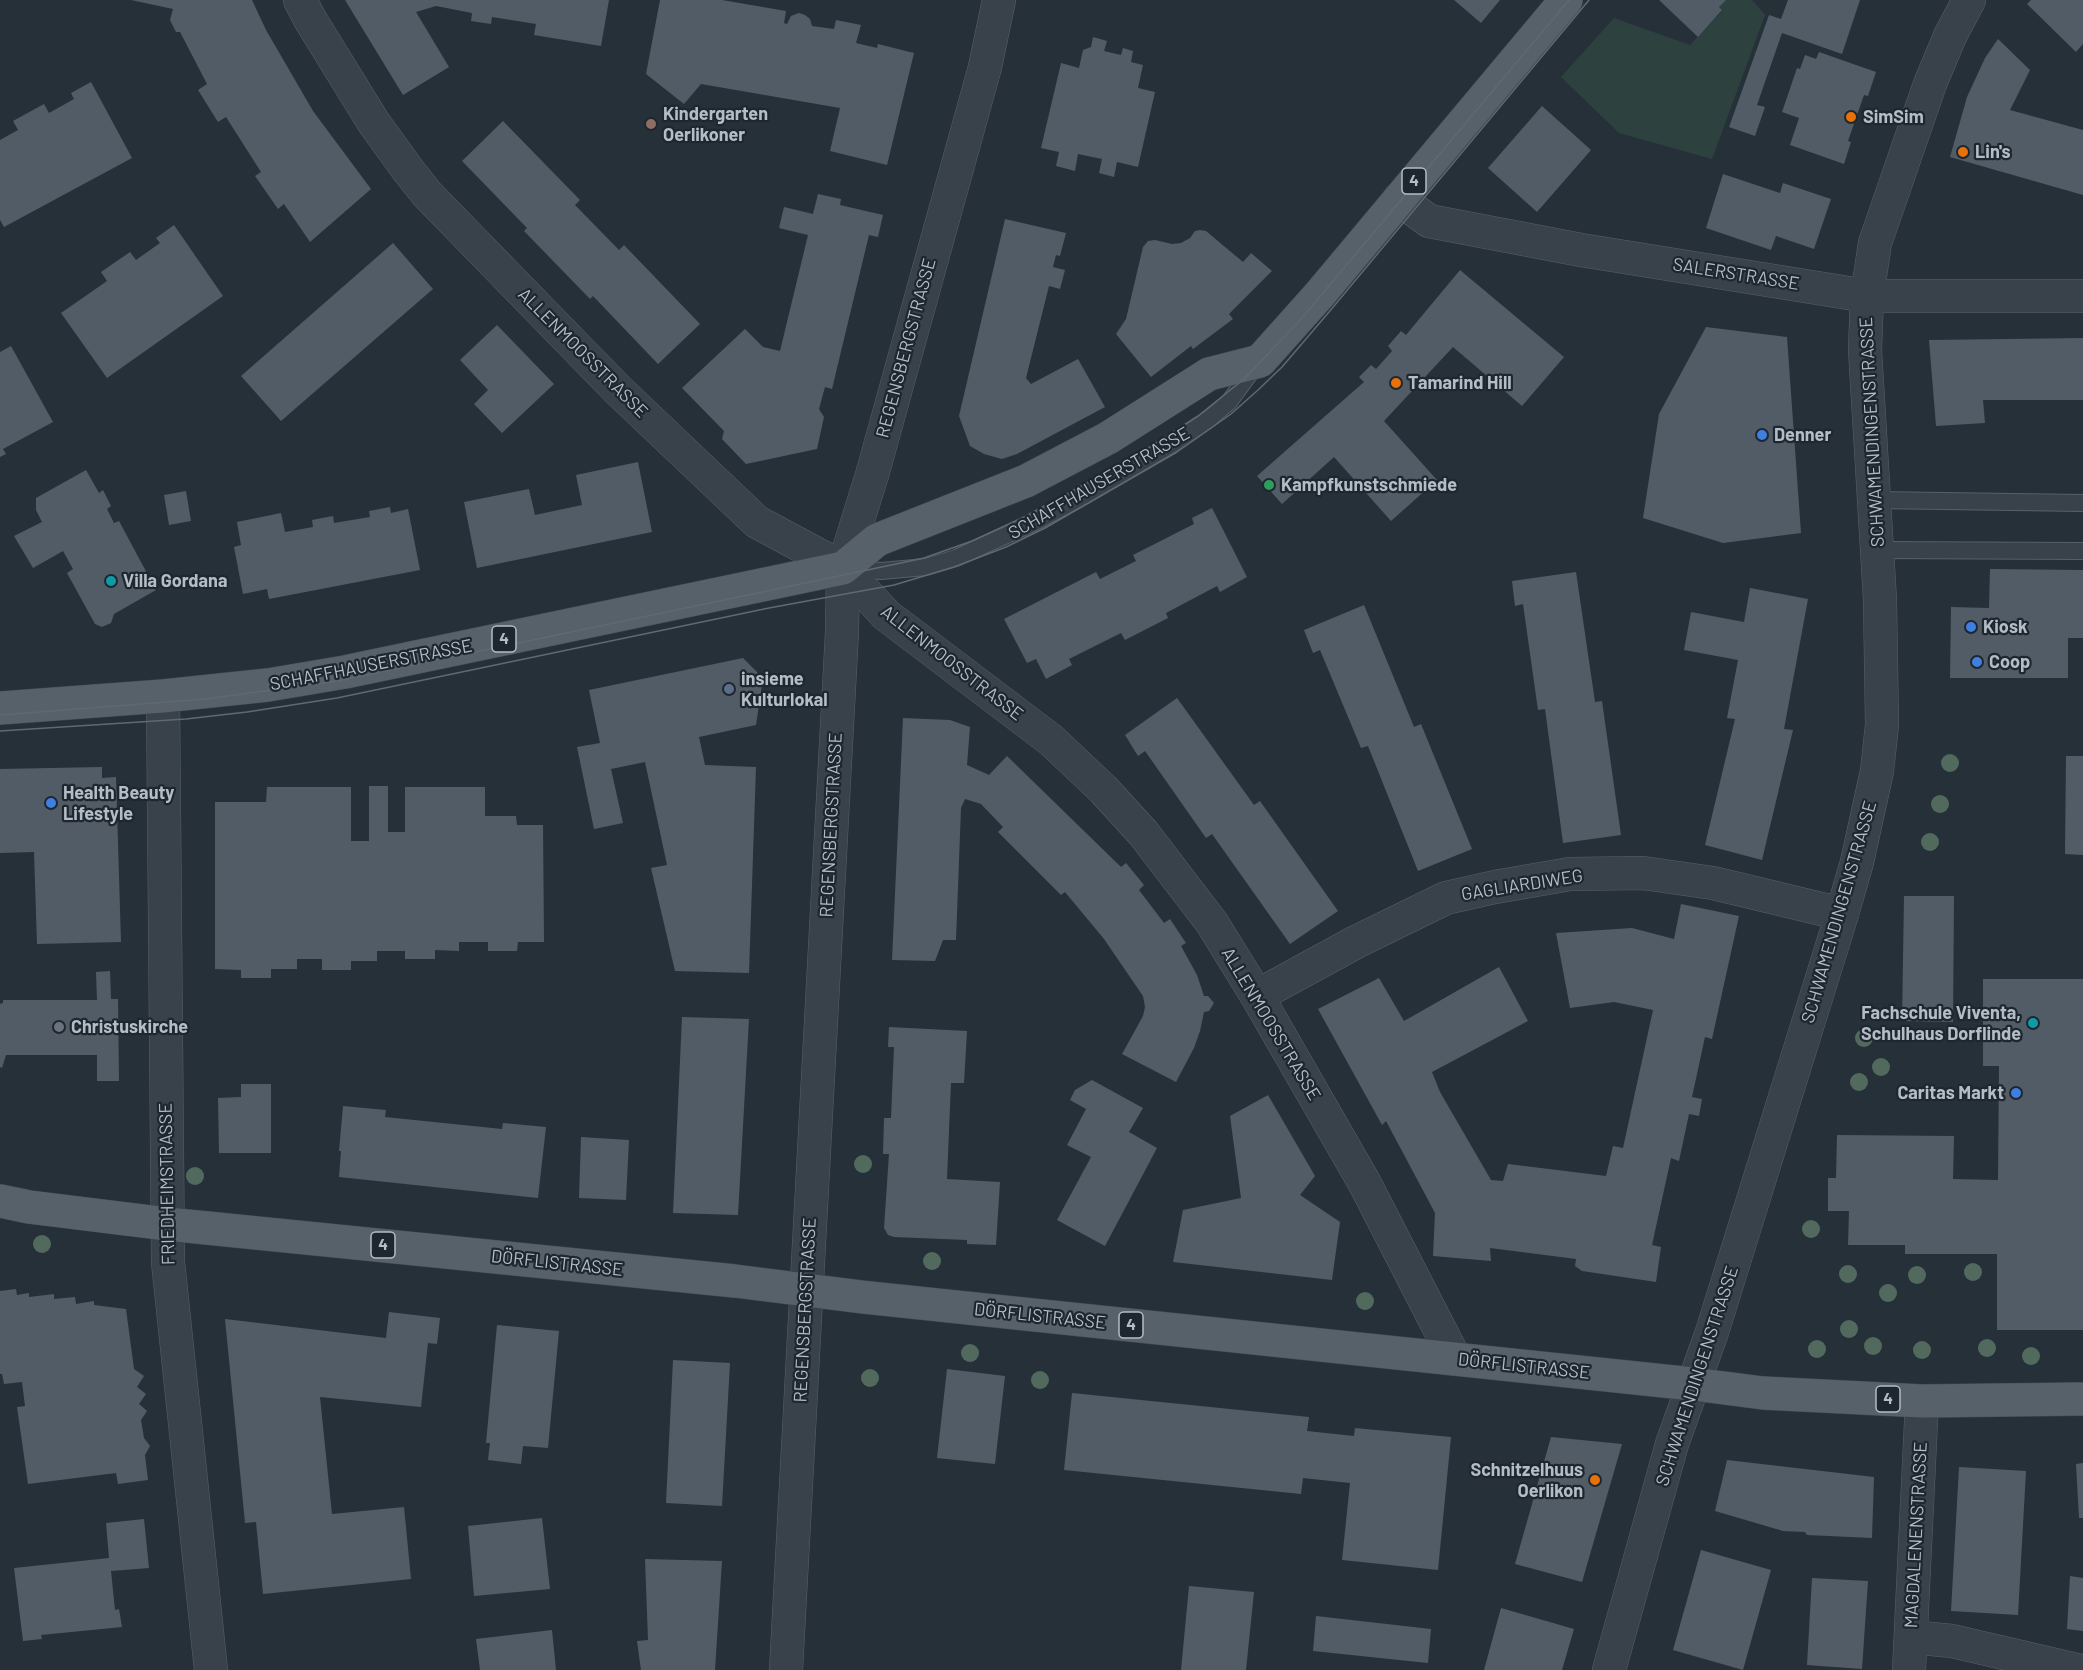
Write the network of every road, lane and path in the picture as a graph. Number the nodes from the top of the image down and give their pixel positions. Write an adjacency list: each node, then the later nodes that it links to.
1 (300, 0): 13 (street, ALLENMOOSSTRASSE)
2 (999, 0): 13 (street, REGENSBERGSTRASSE)
3 (1566, 0): 5 (main road, SCHAFFHAUSERSTRASSE / 4)
4 (1969, 0): 6 (street, SCHWAMENDINGENSTRASSE)
5 (1399, 199): 6 (street, SALERSTRASSE); 8 (main road, SCHAFFHAUSERSTRASSE / 4)
6 (1867, 296): 7 (street, SALERSTRASSE); 9 (street, SCHWAMENDINGENSTRASSE)
7 (2083, 296)
8 (1260, 361): 13 (main road, SCHAFFHAUSERSTRASSE / 4); 13 (lane, SCHAFFHAUSERSTRASSE)
9 (1874, 500): 10 (lane); 11 (street, SCHWAMENDINGENSTRASSE)
10 (2083, 503)
11 (1877, 550): 12 (lane); 16 (street, SCHWAMENDINGENSTRASSE)
12 (2083, 551)
13 (843, 568): 14 (main road, SCHAFFHAUSERSTRASSE / 4); 17 (street, ALLENMOOSSTRASSE); 20 (street, REGENSBERGSTRASSE)
14 (163, 696): 15 (main road, SCHAFFHAUSERSTRASSE / 4); 19 (street, FRIEDHEIMSTRASSE)
15 (0, 708)
16 (1842, 914): 17 (street, GAGLIARDIWEG); 22 (street, SCHWAMENDINGENSTRASSE)
17 (1257, 996): 21 (street, ALLENMOOSSTRASSE)
18 (0, 1201): 19 (main road, DÖRFLISTRASSE / 4)
19 (167, 1224): 20 (main road, DÖRFLISTRASSE / 4); 26 (street, FRIEDHEIMSTRASSE)
20 (807, 1289): 21 (main road, DÖRFLISTRASSE / 4); 27 (street, REGENSBERGSTRASSE)
21 (1455, 1359): 22 (main road, DÖRFLISTRASSE / 4)
22 (1693, 1384): 24 (main road, DÖRFLISTRASSE / 4); 28 (street, SCHWAMENDINGENSTRASSE)
23 (2083, 1399): 24 (main road, DÖRFLISTRASSE / 4)
24 (1923, 1401): 25 (street, MAGDALENENSTRASSE)
25 (1911, 1637): 29 (street, MAGDALENENSTRASSE); 30 (street)
26 (211, 1670)
27 (786, 1670)
28 (1609, 1670)
29 (1909, 1670)
30 (2077, 1670)

